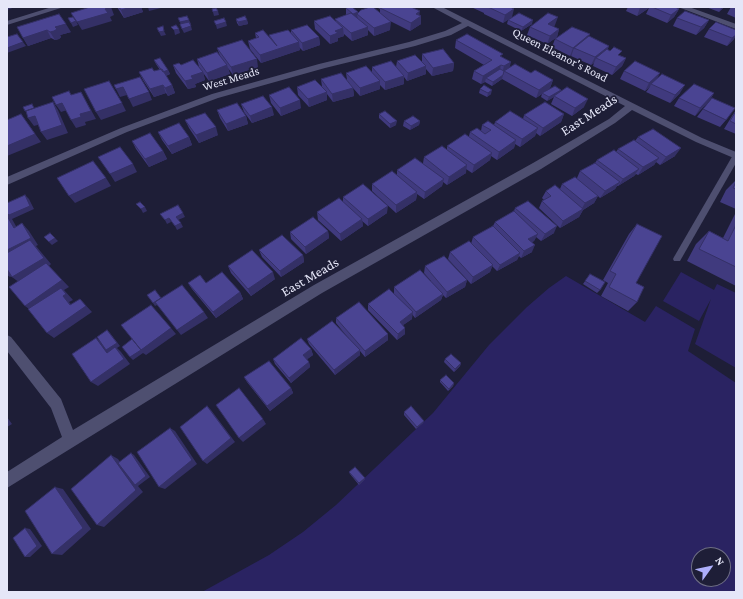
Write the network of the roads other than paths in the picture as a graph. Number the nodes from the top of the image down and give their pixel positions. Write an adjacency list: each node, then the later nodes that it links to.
1 (60, 7): 5 (street)
2 (436, 7): 4 (street, Queen Eleanor's Road)
3 (682, 7): 6 (street)
4 (469, 23): 7 (street, Queen Eleanor's Road); 9 (street, West Meads)
5 (7, 24)
6 (736, 27)
7 (631, 106): 8 (street, Queen Eleanor's Road); 12 (street, East Meads)
8 (736, 157): 10 (lane)
9 (7, 181)
10 (677, 259)
11 (7, 341): 12 (street)
12 (70, 440): 13 (street, East Meads)
13 (7, 481)

